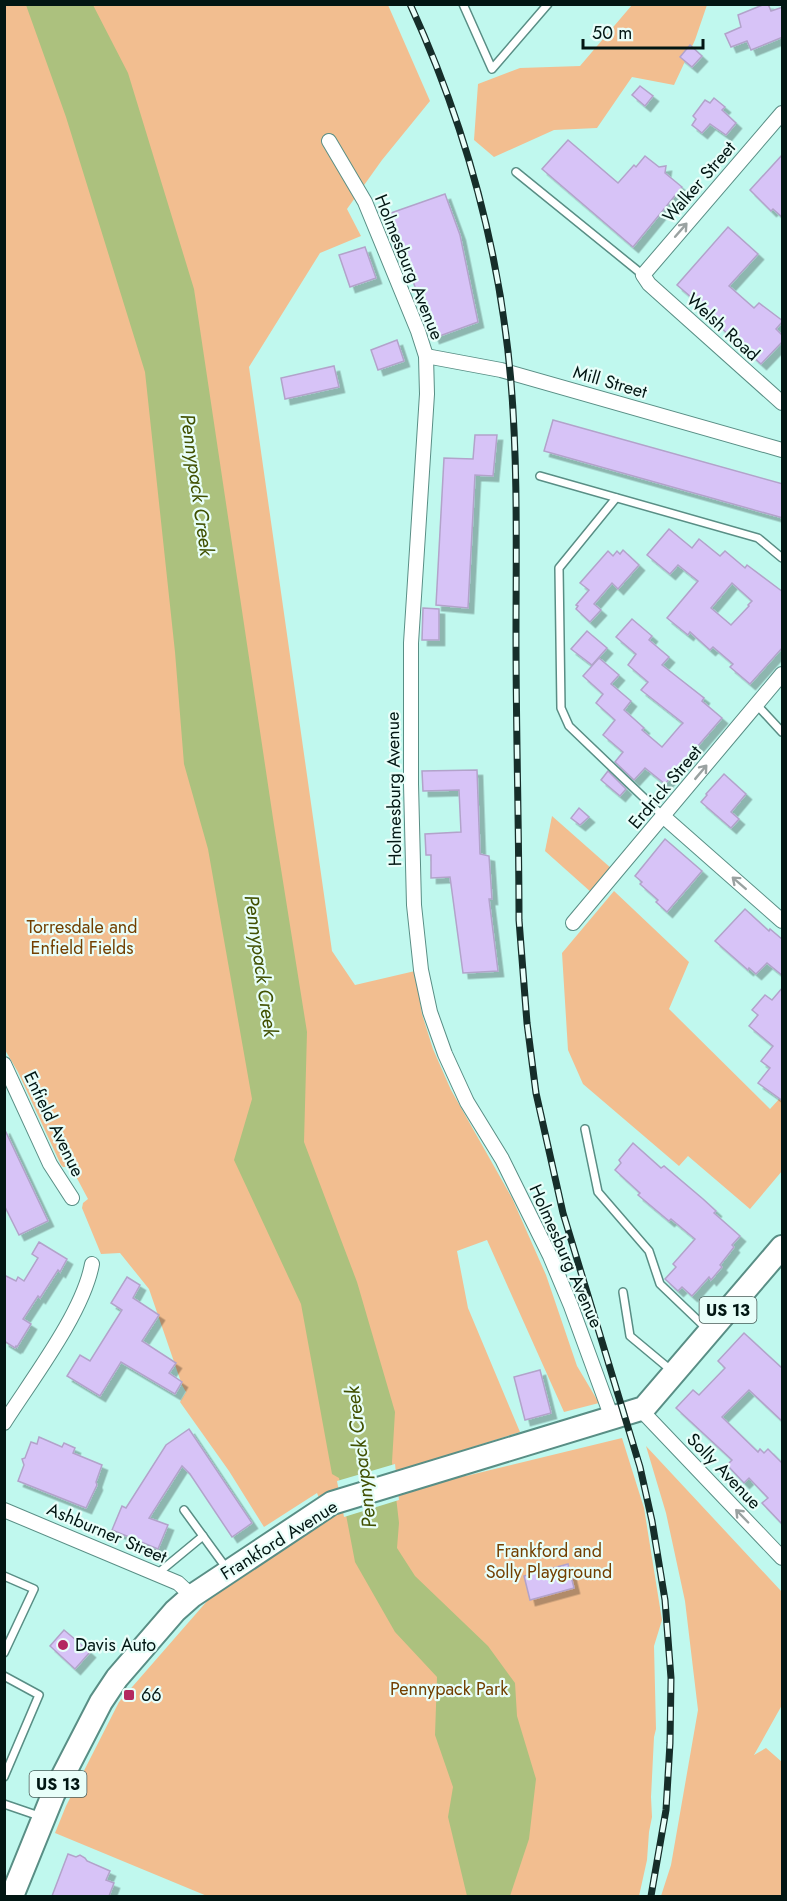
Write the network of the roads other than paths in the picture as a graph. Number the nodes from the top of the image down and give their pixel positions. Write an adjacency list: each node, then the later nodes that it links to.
1 (463, 4): 2 (lane)
2 (548, 4)
3 (783, 113): 6 (street, Walker Street, one-way to 3)
4 (329, 141): 7 (street, Holmesburg Avenue)
5 (516, 172): 6 (lane)
6 (643, 275): 8 (street, Welsh Road)
7 (426, 356): 9 (street, Mill Street); 28 (street, Holmesburg Avenue)
8 (781, 398)
9 (783, 450)
10 (540, 476): 11 (lane)
11 (616, 498): 12 (lane); 16 (lane)
12 (783, 558)
13 (783, 674): 14 (street, Erdrick Street)
14 (757, 705): 15 (lane); 16 (street, Erdrick Street, one-way to 14)
15 (783, 732)
16 (664, 817): 17 (street, one-way to 16); 18 (street, Erdrick Street)
17 (783, 921)
18 (573, 923)
19 (4, 1064): 21 (street, Enfield Avenue)
20 (585, 1129): 25 (lane)
21 (72, 1198)
22 (783, 1247): 25 (main road, Frankford Avenue / US 13)
23 (92, 1264): 29 (street)
24 (623, 1292): 26 (lane)
25 (710, 1331): 26 (main road, Frankford Avenue / US 13)
26 (674, 1373): 27 (main road, Frankford Avenue / US 13)
27 (640, 1409): 28 (main road, Frankford Avenue / US 13); 33 (street, Solly Avenue, one-way to 27)
28 (612, 1418): 34 (main road, Frankford Avenue / US 13)
29 (4, 1423)
30 (184, 1509): 32 (lane)
31 (4, 1510): 35 (street, Ashburner Street)
32 (203, 1536): 34 (lane); 35 (lane)
33 (783, 1558)
34 (229, 1571): 37 (main road, Frankford Avenue / US 13)
35 (157, 1574): 37 (street, Ashburner Street)
36 (4, 1576): 38 (lane)
37 (192, 1596): 42 (main road, Frankford Avenue / US 13)
38 (4, 1653)
39 (4, 1676): 40 (lane)
40 (4, 1777)
41 (4, 1804): 42 (lane)
42 (43, 1818): 43 (main road, Frankford Avenue / US 13)
43 (12, 1896)

